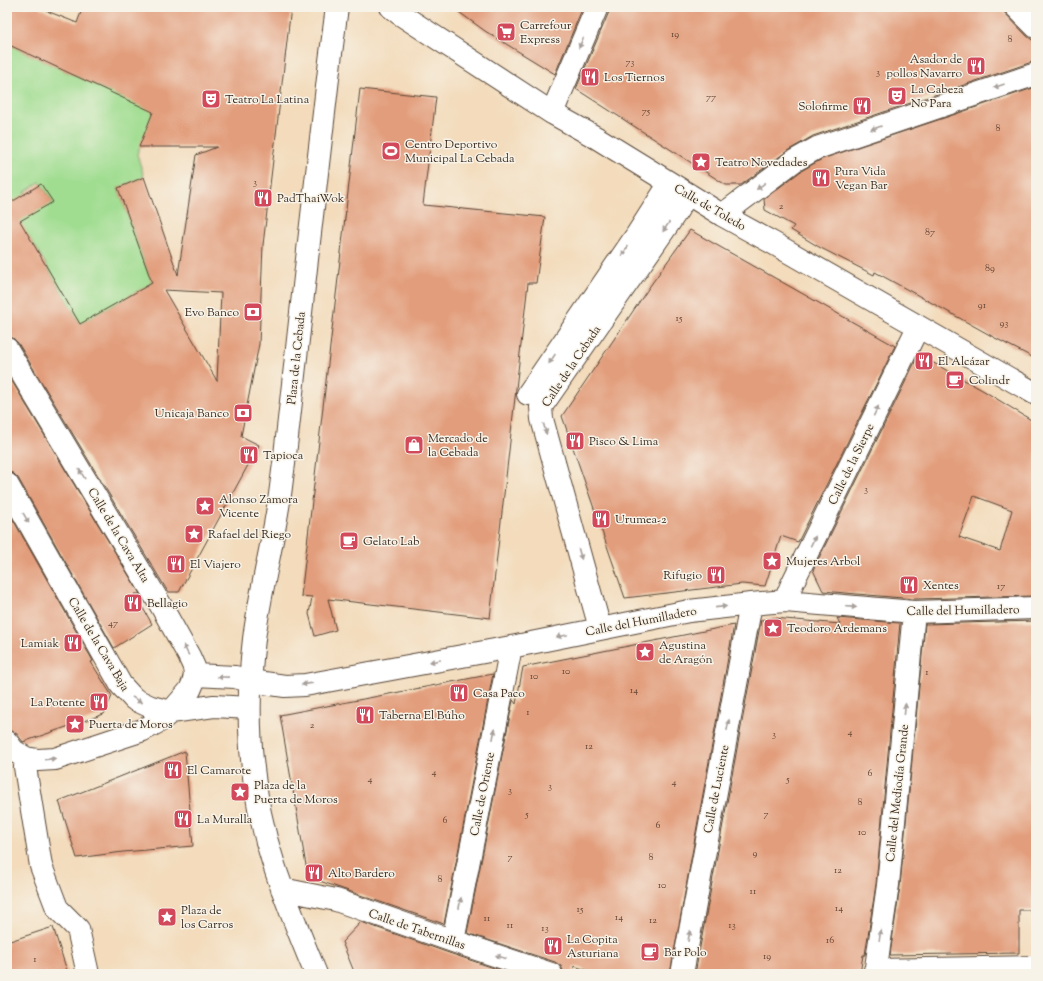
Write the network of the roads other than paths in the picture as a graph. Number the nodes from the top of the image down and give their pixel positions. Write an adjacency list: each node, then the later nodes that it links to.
1 (337, 7): 22 (street, Plaza de la Cebada)
2 (391, 7): 7 (street, Calle de Toledo)
3 (597, 7): 7 (street, one-way to 7)
4 (1016, 7): 5 (street)
5 (1036, 27)
6 (1036, 74): 9 (street, one-way to 9)
7 (552, 112): 8 (street, Calle de Toledo)
8 (679, 189): 9 (street, Calle de Toledo); 12 (street, one-way to 12); 19 (street, Calle de la Cebada, one-way to 19)
9 (722, 215): 10 (street, Calle de Toledo)
10 (918, 327): 13 (street, Calle de Toledo); 15 (street, Calle de la Sierpe, one-way to 10)
11 (7, 349): 21 (street, Calle de la Cava Alta, one-way to 11)
12 (528, 394)
13 (1036, 394)
14 (7, 484): 24 (street, Calle de la Cava Baja, one-way to 24)
15 (785, 601): 16 (street, Calle del Humilladero); 18 (street, Calle del Humilladero, one-way to 18)
16 (752, 604): 19 (street, Calle del Humilladero, one-way to 16); 33 (street, Calle de Luciente, one-way to 16)
17 (1036, 608): 18 (street, Calle del Humilladero)
18 (914, 612): 29 (street, Calle del Mediodía Grande, one-way to 18)
19 (600, 628): 20 (street, Calle del Humilladero, one-way to 20)
20 (511, 647): 22 (street, Calle del Humilladero, one-way to 22); 27 (street, Calle de Oriente, one-way to 20)
21 (195, 675): 22 (street, one-way to 21); 24 (street)
22 (250, 681): 23 (street, Plaza de la Cebada)
23 (250, 708): 24 (street, Calle de la Cava Baja); 26 (street)
24 (171, 712): 25 (street, one-way to 24)
25 (13, 750): 30 (street)
26 (282, 890): 27 (street, Calle de Tabernillas); 31 (street)
27 (453, 941): 32 (street, Calle de Tabernillas, one-way to 27)
28 (1036, 967): 29 (street)
29 (875, 972)
30 (88, 974)
31 (316, 974)
32 (551, 974)
33 (682, 974)

